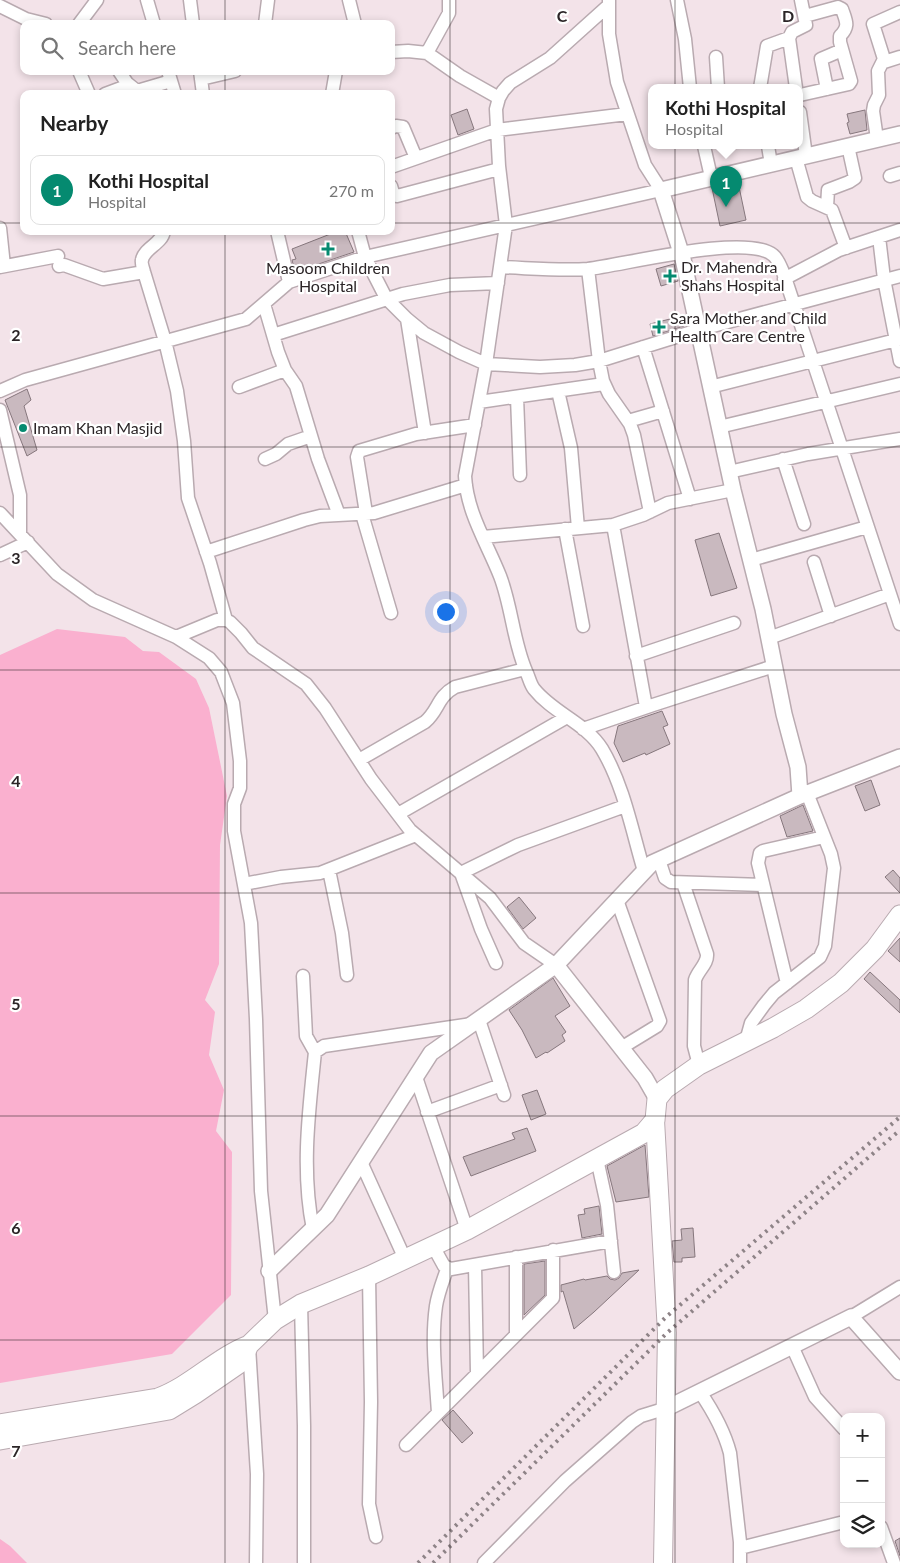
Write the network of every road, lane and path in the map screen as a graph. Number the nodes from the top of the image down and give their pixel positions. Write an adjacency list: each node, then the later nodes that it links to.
1 (97, 0): 14 (street)
2 (147, 0): 15 (street)
3 (190, 0): 16 (street)
4 (268, 0): 17 (street)
5 (349, 0): 18 (street)
6 (449, 0): 22 (street)
7 (677, 0): 31 (street)
8 (802, 0): 12 (street)
9 (609, 2): 42 (street); 43 (street)
10 (0, 6): 13 (street)
11 (900, 12): 25 (street)
12 (805, 16): 19 (street); 20 (street)
13 (30, 20)
14 (82, 20)
15 (153, 20)
16 (192, 20)
17 (266, 20)
18 (354, 20)
19 (789, 38): 33 (street); 34 (street)
20 (842, 50): 35 (street); 35 (street)
21 (395, 52): 22 (street)
22 (428, 53): 42 (street)
23 (716, 57): 32 (street)
24 (900, 57): 25 (street)
25 (884, 62): 47 (street)
26 (81, 75): 36 (street)
27 (122, 75): 37 (street)
28 (200, 75): 39 (street)
29 (335, 75): 40 (street)
30 (170, 76): 37 (street); 38 (street)
31 (690, 84)
32 (718, 84)
33 (761, 84)
34 (795, 84)
35 (827, 89): 41 (street)
36 (87, 90)
37 (134, 90)
38 (174, 90)
39 (202, 90)
40 (333, 90)
41 (803, 94)
42 (499, 98): 45 (street)
43 (627, 114): 45 (street); 58 (street)
44 (395, 126): 53 (street)
45 (497, 130): 53 (street); 56 (street)
46 (900, 134): 47 (street)
47 (877, 139): 48 (street)
48 (848, 146): 52 (street); 60 (street)
49 (705, 149): 57 (street)
50 (768, 149): 54 (street)
51 (801, 149): 52 (street)
52 (801, 157): 54 (street); 60 (street)
53 (416, 158): 55 (street)
54 (771, 164): 57 (street)
55 (395, 166)
56 (499, 169): 59 (street); 61 (street)
57 (712, 178): 58 (street)
58 (661, 190): 61 (street); 69 (street)
59 (395, 194)
60 (827, 207): 68 (street)
61 (506, 225): 70 (street); 72 (street)
62 (0, 228): 71 (street)
63 (900, 230): 67 (street)
64 (163, 235): 74 (street)
65 (277, 235): 78 (street)
66 (359, 235): 70 (street)
67 (879, 237): 68 (street); 77 (street)
68 (846, 248): 76 (street)
69 (681, 252): 73 (street); 76 (street); 84 (street)
70 (365, 257): 78 (street); 80 (street)
71 (2, 266): 74 (street)
72 (500, 267): 73 (street); 79 (street)
73 (588, 269): 91 (street)
74 (144, 272): 87 (street)
75 (900, 276): 77 (street)
76 (784, 279): 82 (street)
77 (884, 279): 82 (street); 86 (street)
78 (289, 282): 81 (street)
79 (498, 283): 80 (street); 92 (street)
80 (386, 298): 83 (street); 85 (street)
81 (264, 304): 85 (street); 87 (street)
82 (794, 304): 84 (street); 89 (street)
83 (406, 319): 92 (street); 108 (street)
84 (698, 330): 88 (street); 96 (street)
85 (273, 335): 93 (street)
86 (898, 340): 89 (street); 90 (street)
87 (165, 341): 98 (street); 130 (street)
88 (643, 348): 91 (street); 104 (street)
89 (812, 360): 96 (street); 101 (street)
90 (900, 360)
91 (599, 361): 92 (street); 94 (street)
92 (486, 364): 102 (street)
93 (285, 370): 97 (street); 109 (street)
94 (604, 384): 99 (street); 105 (street)
95 (900, 384): 101 (street)
96 (710, 387): 107 (street)
97 (238, 388)
98 (0, 391)
99 (558, 391): 100 (street); 126 (street)
100 (517, 397): 102 (street); 115 (street)
101 (825, 401): 107 (street); 111 (street)
102 (479, 402): 106 (street)
103 (0, 410): 129 (street)
104 (663, 411): 105 (street); 118 (street)
105 (628, 421): 119 (street)
106 (475, 425): 108 (street); 116 (street)
107 (719, 427): 114 (street)
108 (425, 433): 121 (street)
109 (311, 436): 112 (street); 122 (street)
110 (900, 439): 111 (street)
111 (840, 448): 113 (street); 125 (street)
112 (265, 458)
113 (784, 460): 114 (street); 123 (street)
114 (729, 472): 117 (street)
115 (520, 475)
116 (466, 485): 121 (street); 128 (street)
117 (733, 490): 118 (street); 132 (street)
118 (690, 498): 119 (street)
119 (650, 512): 124 (street)
120 (0, 513): 129 (street)
121 (364, 514): 122 (street); 135 (street)
122 (339, 515): 130 (street)
123 (804, 524)
124 (613, 525): 126 (street); 143 (street)
125 (867, 527): 132 (street); 134 (street)
126 (578, 528): 127 (street)
127 (565, 530): 128 (street); 140 (street)
128 (483, 537): 145 (street)
129 (24, 538): 131 (street); 141 (street)
130 (206, 552): 137 (street)
131 (0, 555)
132 (751, 560): 142 (street)
133 (814, 562): 136 (street)
134 (890, 594): 136 (street); 139 (street)
135 (391, 613)
136 (831, 616): 142 (street)
137 (226, 620): 141 (street); 150 (street)
138 (734, 623): 143 (street)
139 (900, 624)
140 (583, 626)
141 (176, 637): 161 (street)
142 (768, 638): 144 (street)
143 (636, 656): 146 (street)
144 (774, 666): 146 (street); 151 (street)
145 (525, 669): 147 (street); 150 (street)
146 (646, 707): 148 (street)
147 (567, 717): 148 (street); 153 (street)
148 (583, 730): 152 (street)
149 (900, 757): 151 (street)
150 (359, 760): 153 (street)
151 (803, 794): 155 (street); 156 (street)
152 (625, 806): 158 (street); 159 (street)
153 (398, 814): 154 (street)
154 (416, 835): 157 (street); 159 (street)
155 (824, 837): 162 (street); 169 (street)
156 (659, 860): 158 (street); 160 (street)
157 (329, 870): 161 (street); 167 (street)
158 (644, 871): 163 (street)
159 (461, 873): 165 (street); 166 (street)
160 (683, 882): 162 (street); 174 (street)
161 (244, 884): 190 (street)
162 (763, 885): 169 (street)
163 (617, 900): 166 (street); 172 (street)
164 (900, 915): 171 (main road)
165 (496, 963)
166 (556, 965): 170 (street); 172 (street)
167 (347, 975)
168 (303, 976): 173 (street)
169 (787, 983): 171 (street)
170 (477, 1022): 173 (street); 175 (street); 177 (street)
171 (746, 1042): 174 (main road)
172 (621, 1048): 176 (street)
173 (315, 1052): 181 (street)
174 (699, 1065): 176 (main road)
175 (416, 1077): 177 (street); 180 (street)
176 (657, 1099): 178 (main road)
177 (427, 1112): 182 (street)
178 (655, 1120): 179 (main road); 203 (main road)
179 (596, 1159): 182 (main road); 183 (street)
180 (361, 1162): 181 (street); 187 (street)
181 (313, 1229): 190 (street)
182 (467, 1230): 184 (main road)
183 (611, 1241): 185 (street); 191 (street)
184 (433, 1246): 187 (main road); 189 (street)
185 (553, 1250): 186 (street); 197 (street)
186 (516, 1257): 188 (street); 197 (street)
187 (405, 1259): 192 (main road)
188 (475, 1265): 189 (street); 201 (street)
189 (447, 1269): 204 (street)
190 (269, 1271): 196 (street)
191 (614, 1272)
192 (369, 1276): 194 (main road); 210 (street)
193 (900, 1287): 195 (street)
194 (301, 1304): 196 (main road); 214 (street)
195 (851, 1317): 199 (street); 200 (street)
196 (275, 1320): 198 (main road)
197 (516, 1335): 201 (street)
198 (249, 1345): 205 (main road); 207 (main road); 213 (street)
199 (792, 1346): 202 (street); 206 (street)
200 (900, 1372)
201 (477, 1373): 204 (street)
202 (700, 1392): 203 (street); 212 (street)
203 (667, 1408): 215 (street); 216 (main road)
204 (438, 1413): 208 (street)
205 (0, 1424)
206 (840, 1425)
207 (0, 1440)
208 (406, 1445)
209 (840, 1523): 212 (street)
210 (376, 1537)
211 (885, 1538): 218 (street)
212 (740, 1548): 217 (street)
213 (256, 1563)
214 (304, 1563)
215 (484, 1563)
216 (663, 1563)
217 (740, 1563)
218 (894, 1563)

